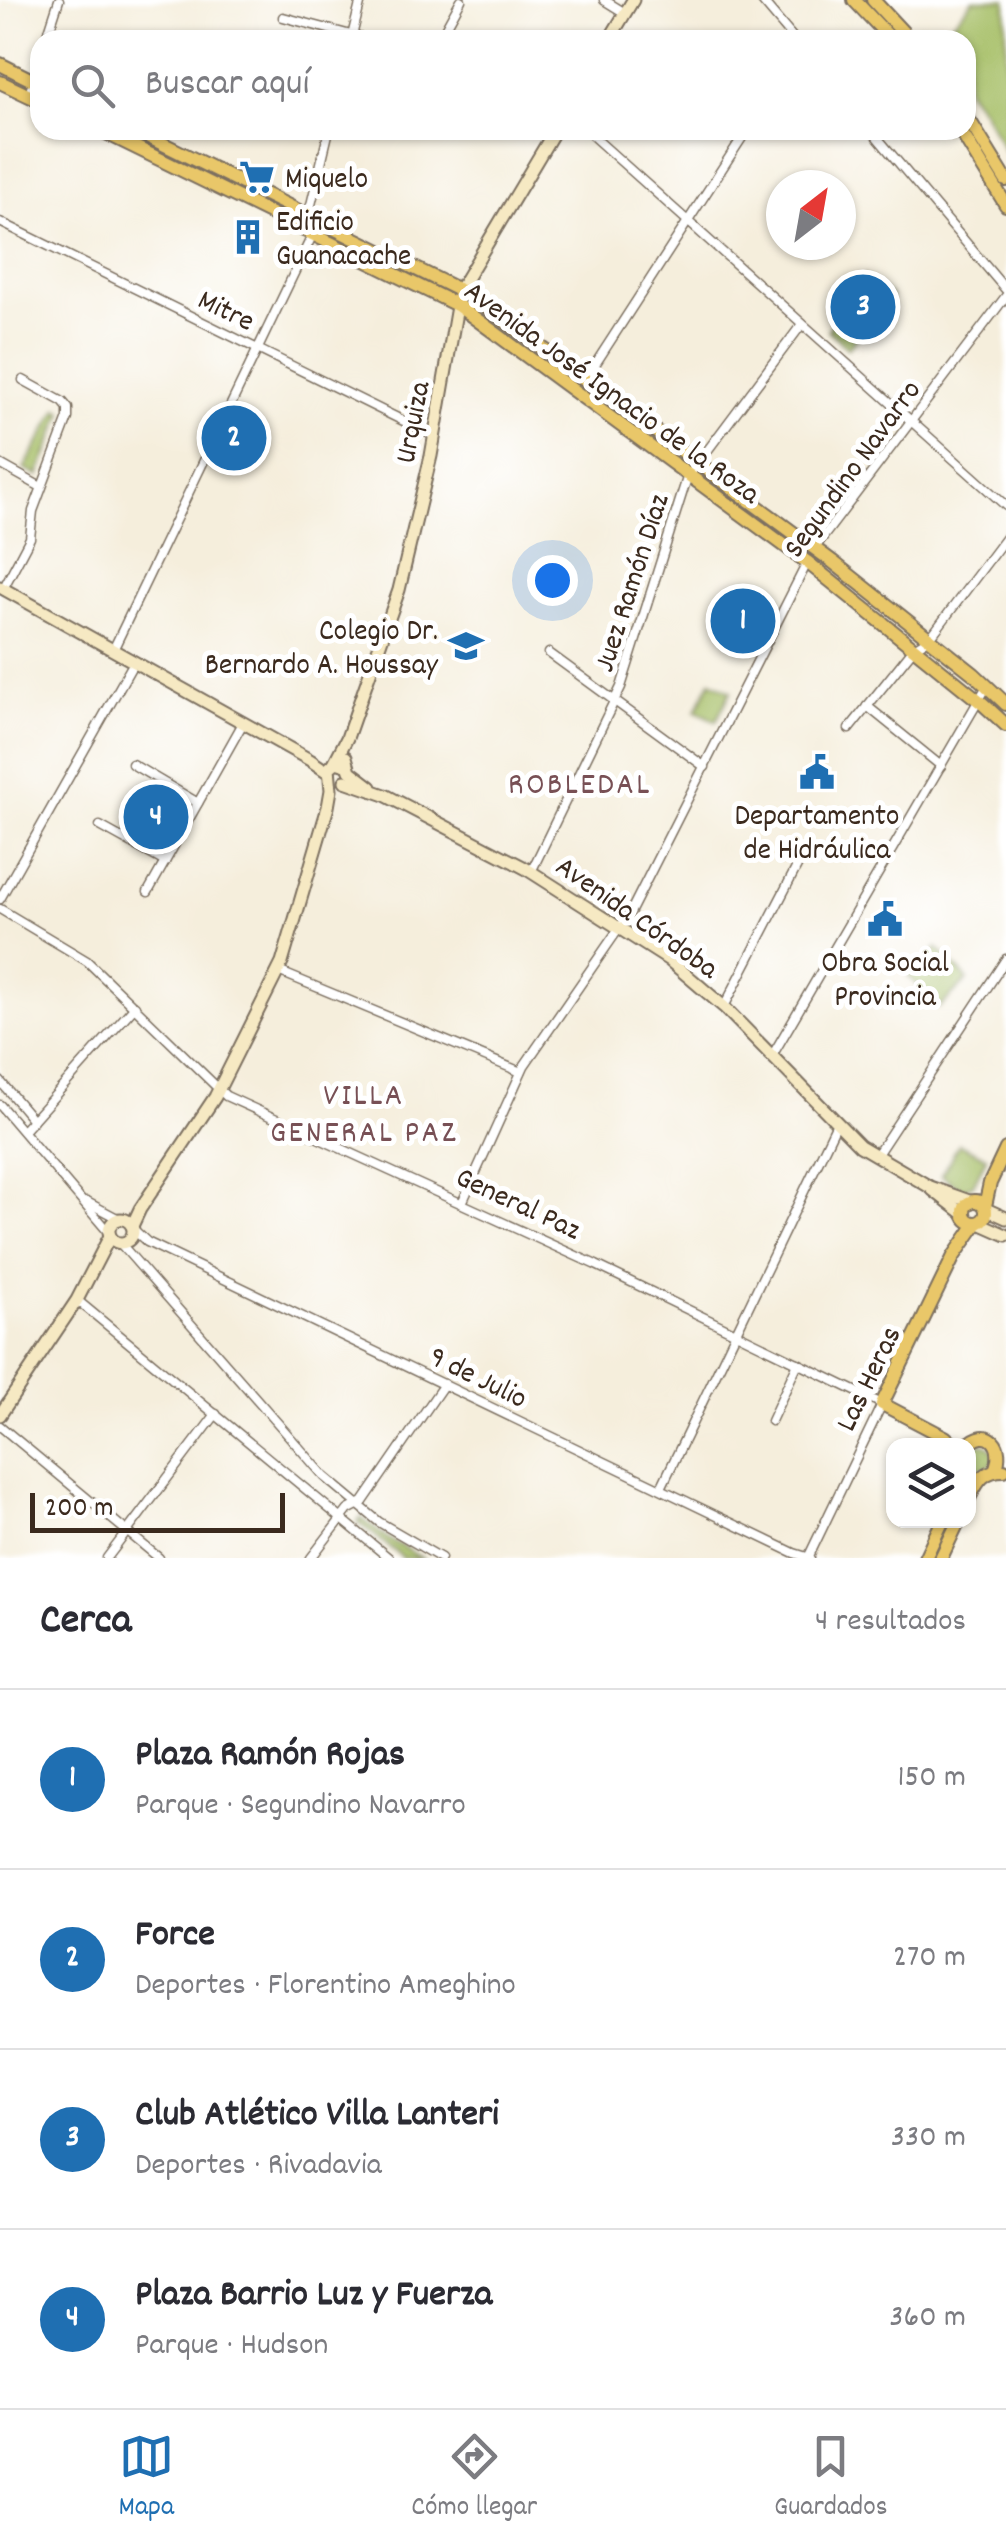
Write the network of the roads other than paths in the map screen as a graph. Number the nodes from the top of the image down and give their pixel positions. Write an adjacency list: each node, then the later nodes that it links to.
1 (58, 0): 11 (street)
2 (361, 0): 13 (street)
3 (461, 0): 14 (street)
4 (604, 0): 9 (street)
5 (633, 0): 9 (street)
6 (761, 0): 16 (street)
7 (854, 0): 17 (main road)
8 (872, 0): 18 (main road)
9 (626, 13): 15 (street)
10 (283, 17): 12 (street)
11 (49, 30)
12 (326, 30)
13 (354, 30)
14 (444, 30)
15 (615, 30)
16 (786, 30)
17 (882, 30)
18 (900, 30)
19 (0, 64): 20 (main road)
20 (30, 79)
21 (0, 82): 22 (main road)
22 (30, 96)
23 (976, 131): 32 (main road)
24 (120, 140): 37 (main road, Avenida José Ignacio de la Roza)
25 (155, 140): 34 (main road, Avenida José Ignacio de la Roza)
26 (327, 140): 34 (street)
27 (549, 140): 38 (street, Urquiza)
28 (597, 140): 35 (street)
29 (741, 140): 35 (street)
30 (879, 140): 39 (street)
31 (966, 140): 33 (main road)
32 (1006, 180)
33 (1006, 205)
34 (310, 216): 37 (street); 38 (main road, Avenida José Ignacio de la Roza)
35 (688, 221): 41 (street); 44 (street)
36 (0, 222): 43 (street, Mitre)
37 (310, 233): 40 (main road, Avenida José Ignacio de la Roza); 43 (street)
38 (460, 290): 40 (street, Urquiza); 42 (main road, Avenida José Ignacio de la Roza)
39 (1006, 293): 47 (street, Segundino Navarro)
40 (457, 305): 42 (main road); 46 (main road, Avenida José Ignacio de la Roza); 48 (street, Urquiza)
41 (802, 324): 47 (street); 49 (street, Juez Ramón Díaz)
42 (522, 332): 44 (main road, Avenida José Ignacio de la Roza)
43 (256, 349): 48 (street, Mitre); 63 (street)
44 (585, 379): 46 (street); 49 (main road, Avenida José Ignacio de la Roza)
45 (23, 380): 52 (street)
46 (576, 392): 51 (main road, Avenida José Ignacio de la Roza)
47 (911, 421): 54 (street); 57 (street, Segundino Navarro)
48 (434, 436): 78 (street, Urquiza)
49 (698, 462): 51 (street, Juez Ramón Díaz); 53 (main road, Avenida José Ignacio de la Roza)
50 (0, 464): 52 (street)
51 (690, 474): 53 (main road); 55 (main road, Avenida José Ignacio de la Roza); 69 (street, Juez Ramón Díaz)
52 (41, 487): 59 (street)
53 (748, 499): 57 (main road, Avenida José Ignacio de la Roza)
54 (1006, 506)
55 (754, 523): 57 (main road); 58 (main road, Avenida José Ignacio de la Roza)
56 (1006, 538): 61 (street)
57 (814, 548): 58 (street, Segundino Navarro); 61 (main road, Avenida José Ignacio de la Roza)
58 (807, 562): 62 (main road, Avenida José Ignacio de la Roza); 77 (street, Segundino Navarro)
59 (3, 589): 60 (street); 63 (street, Avenida Córdoba)
60 (0, 604)
61 (930, 638): 62 (street); 66 (main road, Avenida José Ignacio de la Roza)
62 (914, 648): 66 (main road); 68 (main road, Avenida José Ignacio de la Roza); 71 (street)
63 (114, 650): 65 (street, Avenida Córdoba)
64 (549, 653): 69 (street)
65 (134, 662): 72 (street, Avenida Córdoba); 85 (street)
66 (974, 674): 67 (main road, Avenida José Ignacio de la Roza)
67 (987, 686): 68 (street); 70 (main road, Avenida José Ignacio de la Roza)
68 (979, 700): 73 (main road, Avenida José Ignacio de la Roza); 76 (street)
69 (614, 701): 77 (street); 83 (street, Juez Ramón Díaz)
70 (1006, 704)
71 (868, 706): 74 (street); 76 (street)
72 (243, 722): 78 (street, Avenida Córdoba); 79 (street)
73 (1006, 725)
74 (849, 729)
75 (132, 764): 79 (street)
76 (941, 766): 92 (street)
77 (705, 767): 87 (street, Segundino Navarro)
78 (339, 772): 83 (street, Avenida Córdoba); 89 (street, Urquiza)
79 (198, 802): 82 (street)
80 (100, 826): 82 (street)
81 (806, 849): 91 (street)
82 (165, 862): 84 (street)
83 (531, 872): 87 (street, Avenida Córdoba)
84 (148, 892)
85 (0, 899)
86 (0, 910): 90 (street, General Paz)
87 (619, 928): 91 (street, Avenida Córdoba); 93 (street, Segundino Navarro)
88 (1006, 959): 101 (street)
89 (278, 971): 93 (street); 95 (street, Urquiza)
90 (135, 1006): 95 (street, General Paz); 97 (street)
91 (724, 1007): 92 (street, Avenida Córdoba)
92 (772, 1056): 98 (street, Avenida Córdoba)
93 (521, 1072): 103 (street, Segundino Navarro)
94 (0, 1082): 97 (street)
95 (219, 1090): 103 (street, General Paz); 106 (street, Urquiza)
96 (0, 1105): 99 (street)
97 (33, 1120): 99 (street)
98 (837, 1123): 101 (street, Avenida Córdoba); 111 (street)
99 (22, 1132): 102 (street)
100 (1006, 1149): 104 (main road)
101 (876, 1156): 104 (street, Avenida Córdoba)
102 (79, 1197): 106 (street, 9 de Julio); 109 (street)
103 (462, 1203): 111 (street, General Paz)
104 (976, 1208): 105 (street, Avenida Córdoba); 107 (main road)
105 (1006, 1218)
106 (127, 1223): 109 (street); 109 (street); 113 (street, 9 de Julio)
107 (978, 1223): 108 (street); 114 (main road, Las Heras)
108 (1006, 1235)
109 (115, 1239): 110 (street); 124 (street)
110 (77, 1300): 115 (street); 116 (street)
111 (736, 1333): 112 (street, General Paz); 123 (street)
112 (798, 1363): 114 (street, General Paz); 117 (street)
113 (444, 1384): 123 (street, 9 de Julio); 124 (street)
114 (882, 1404): 119 (main road, General Paz); 134 (street, Las Heras)
115 (216, 1414): 125 (street); 128 (street)
116 (0, 1416)
117 (771, 1421)
118 (0, 1426): 128 (street)
119 (944, 1438)
120 (976, 1439): 121 (main road)
121 (1004, 1455): 122 (main road)
122 (989, 1471)
123 (661, 1488): 134 (street, 9 de Julio)
124 (357, 1505): 125 (street); 133 (street)
125 (342, 1518): 131 (street); 132 (street)
126 (939, 1528): 135 (main road)
127 (955, 1528): 136 (main road)
128 (127, 1532): 129 (street); 130 (street)
129 (107, 1558)
130 (159, 1558)
131 (311, 1558)
132 (389, 1558)
133 (440, 1558)
134 (809, 1558)
135 (925, 1558)
136 (941, 1558)

